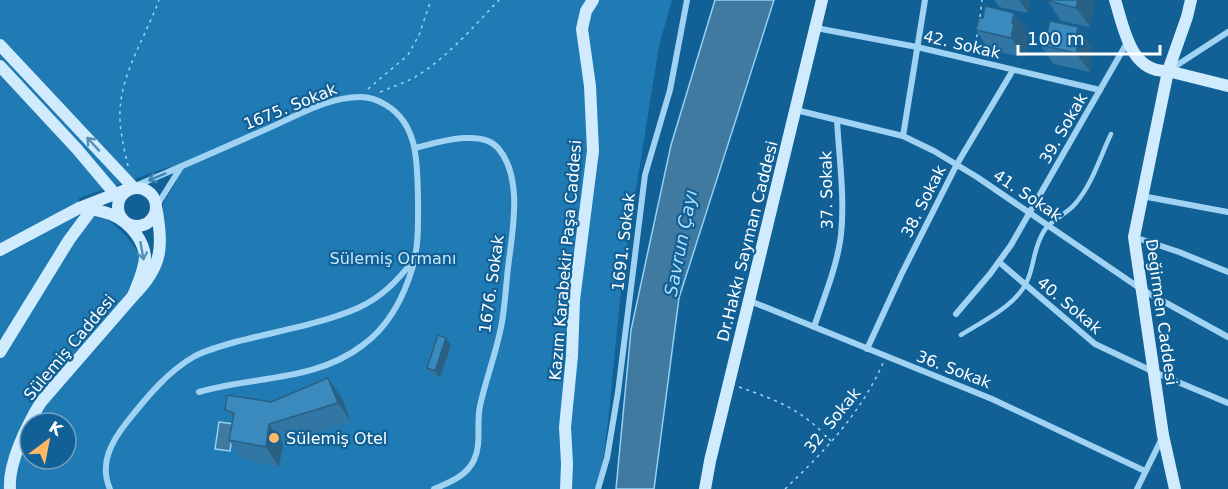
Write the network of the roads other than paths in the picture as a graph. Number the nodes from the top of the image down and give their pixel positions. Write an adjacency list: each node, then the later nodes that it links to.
1 (593, 0): 56 (street, Kazım Karabekir Paşa Caddesi)
2 (687, 0): 57 (street, 1691. Sokak)
3 (822, 0): 7 (street, Dr.Hakkı Sayman Caddesi)
4 (925, 0): 11 (street)
5 (1115, 0): 9 (street)
6 (1191, 0): 14 (street, Değirmen Caddesi)
7 (816, 28): 11 (street, 42. Sokak); 17 (street, Dr.Hakkı Sayman Caddesi)
8 (1228, 32): 14 (street)
9 (1128, 40): 14 (street); 16 (street, 39. Sokak)
10 (0, 45): 24 (street, one-way to 10)
11 (917, 47): 13 (street, 42. Sokak); 20 (street)
12 (0, 66): 25 (street)
13 (1013, 70): 16 (street, 42. Sokak); 22 (street, 38. Sokak)
14 (1167, 71): 15 (street); 26 (street, Değirmen Caddesi)
15 (1228, 86)
16 (1100, 90): 29 (street, 39. Sokak)
17 (796, 110): 18 (street, 41. Sokak); 41 (street, Dr.Hakkı Sayman Caddesi)
18 (837, 120): 20 (street, 41. Sokak); 43 (street, 37. Sokak)
19 (1111, 134): 32 (lane)
20 (903, 136): 22 (street, 41. Sokak)
21 (415, 148): 23 (street, 1675. Sokak); 35 (street, 1675. Sokak); 55 (street, 1676. Sokak)
22 (957, 164): 29 (street, 41. Sokak); 46 (street, 38. Sokak)
23 (181, 167): 24 (street, 1675. Sokak, one-way to 24); 27 (street)
24 (133, 187): 25 (street); 27 (street); 31 (street)
25 (116, 194): 28 (street)
26 (1141, 196): 30 (street); 33 (street, Değirmen Caddesi)
27 (156, 207): 31 (street); 40 (street, Sülemiş Caddesi)
28 (85, 208): 31 (street); 34 (street); 47 (street)
29 (1031, 212): 32 (street, 41. Sokak); 36 (street, 39. Sokak)
30 (1228, 212)
31 (123, 220): 40 (street, one-way to 40)
32 (1048, 225): 38 (lane); 39 (street, 41. Sokak)
33 (1134, 237): 37 (street); 39 (street, Değirmen Caddesi)
34 (0, 250)
35 (415, 258): 49 (street, 1675. Sokak); 54 (street)
36 (999, 262): 38 (street, 40. Sokak); 42 (street, 39. Sokak)
37 (1228, 272)
38 (1025, 285): 44 (lane); 48 (street, 40. Sokak)
39 (1141, 290): 45 (street, 41. Sokak); 48 (street, Değirmen Caddesi)
40 (133, 296): 53 (street, Sülemiş Caddesi)
41 (750, 301): 43 (street, 36. Sokak); 58 (street, Dr.Hakkı Sayman Caddesi)
42 (956, 314)
43 (814, 327): 46 (street, 36. Sokak)
44 (961, 335)
45 (1228, 338)
46 (867, 348): 52 (street, 36. Sokak)
47 (0, 352)
48 (1154, 372): 50 (street, 40. Sokak); 51 (street, Değirmen Caddesi)
49 (199, 392)
50 (1228, 403)
51 (1163, 435): 52 (street); 60 (street, Değirmen Caddesi)
52 (1145, 471): 59 (street)
53 (10, 489)
54 (110, 489)
55 (434, 489)
56 (566, 489)
57 (598, 489)
58 (705, 489)
59 (1137, 489)
60 (1176, 489)

